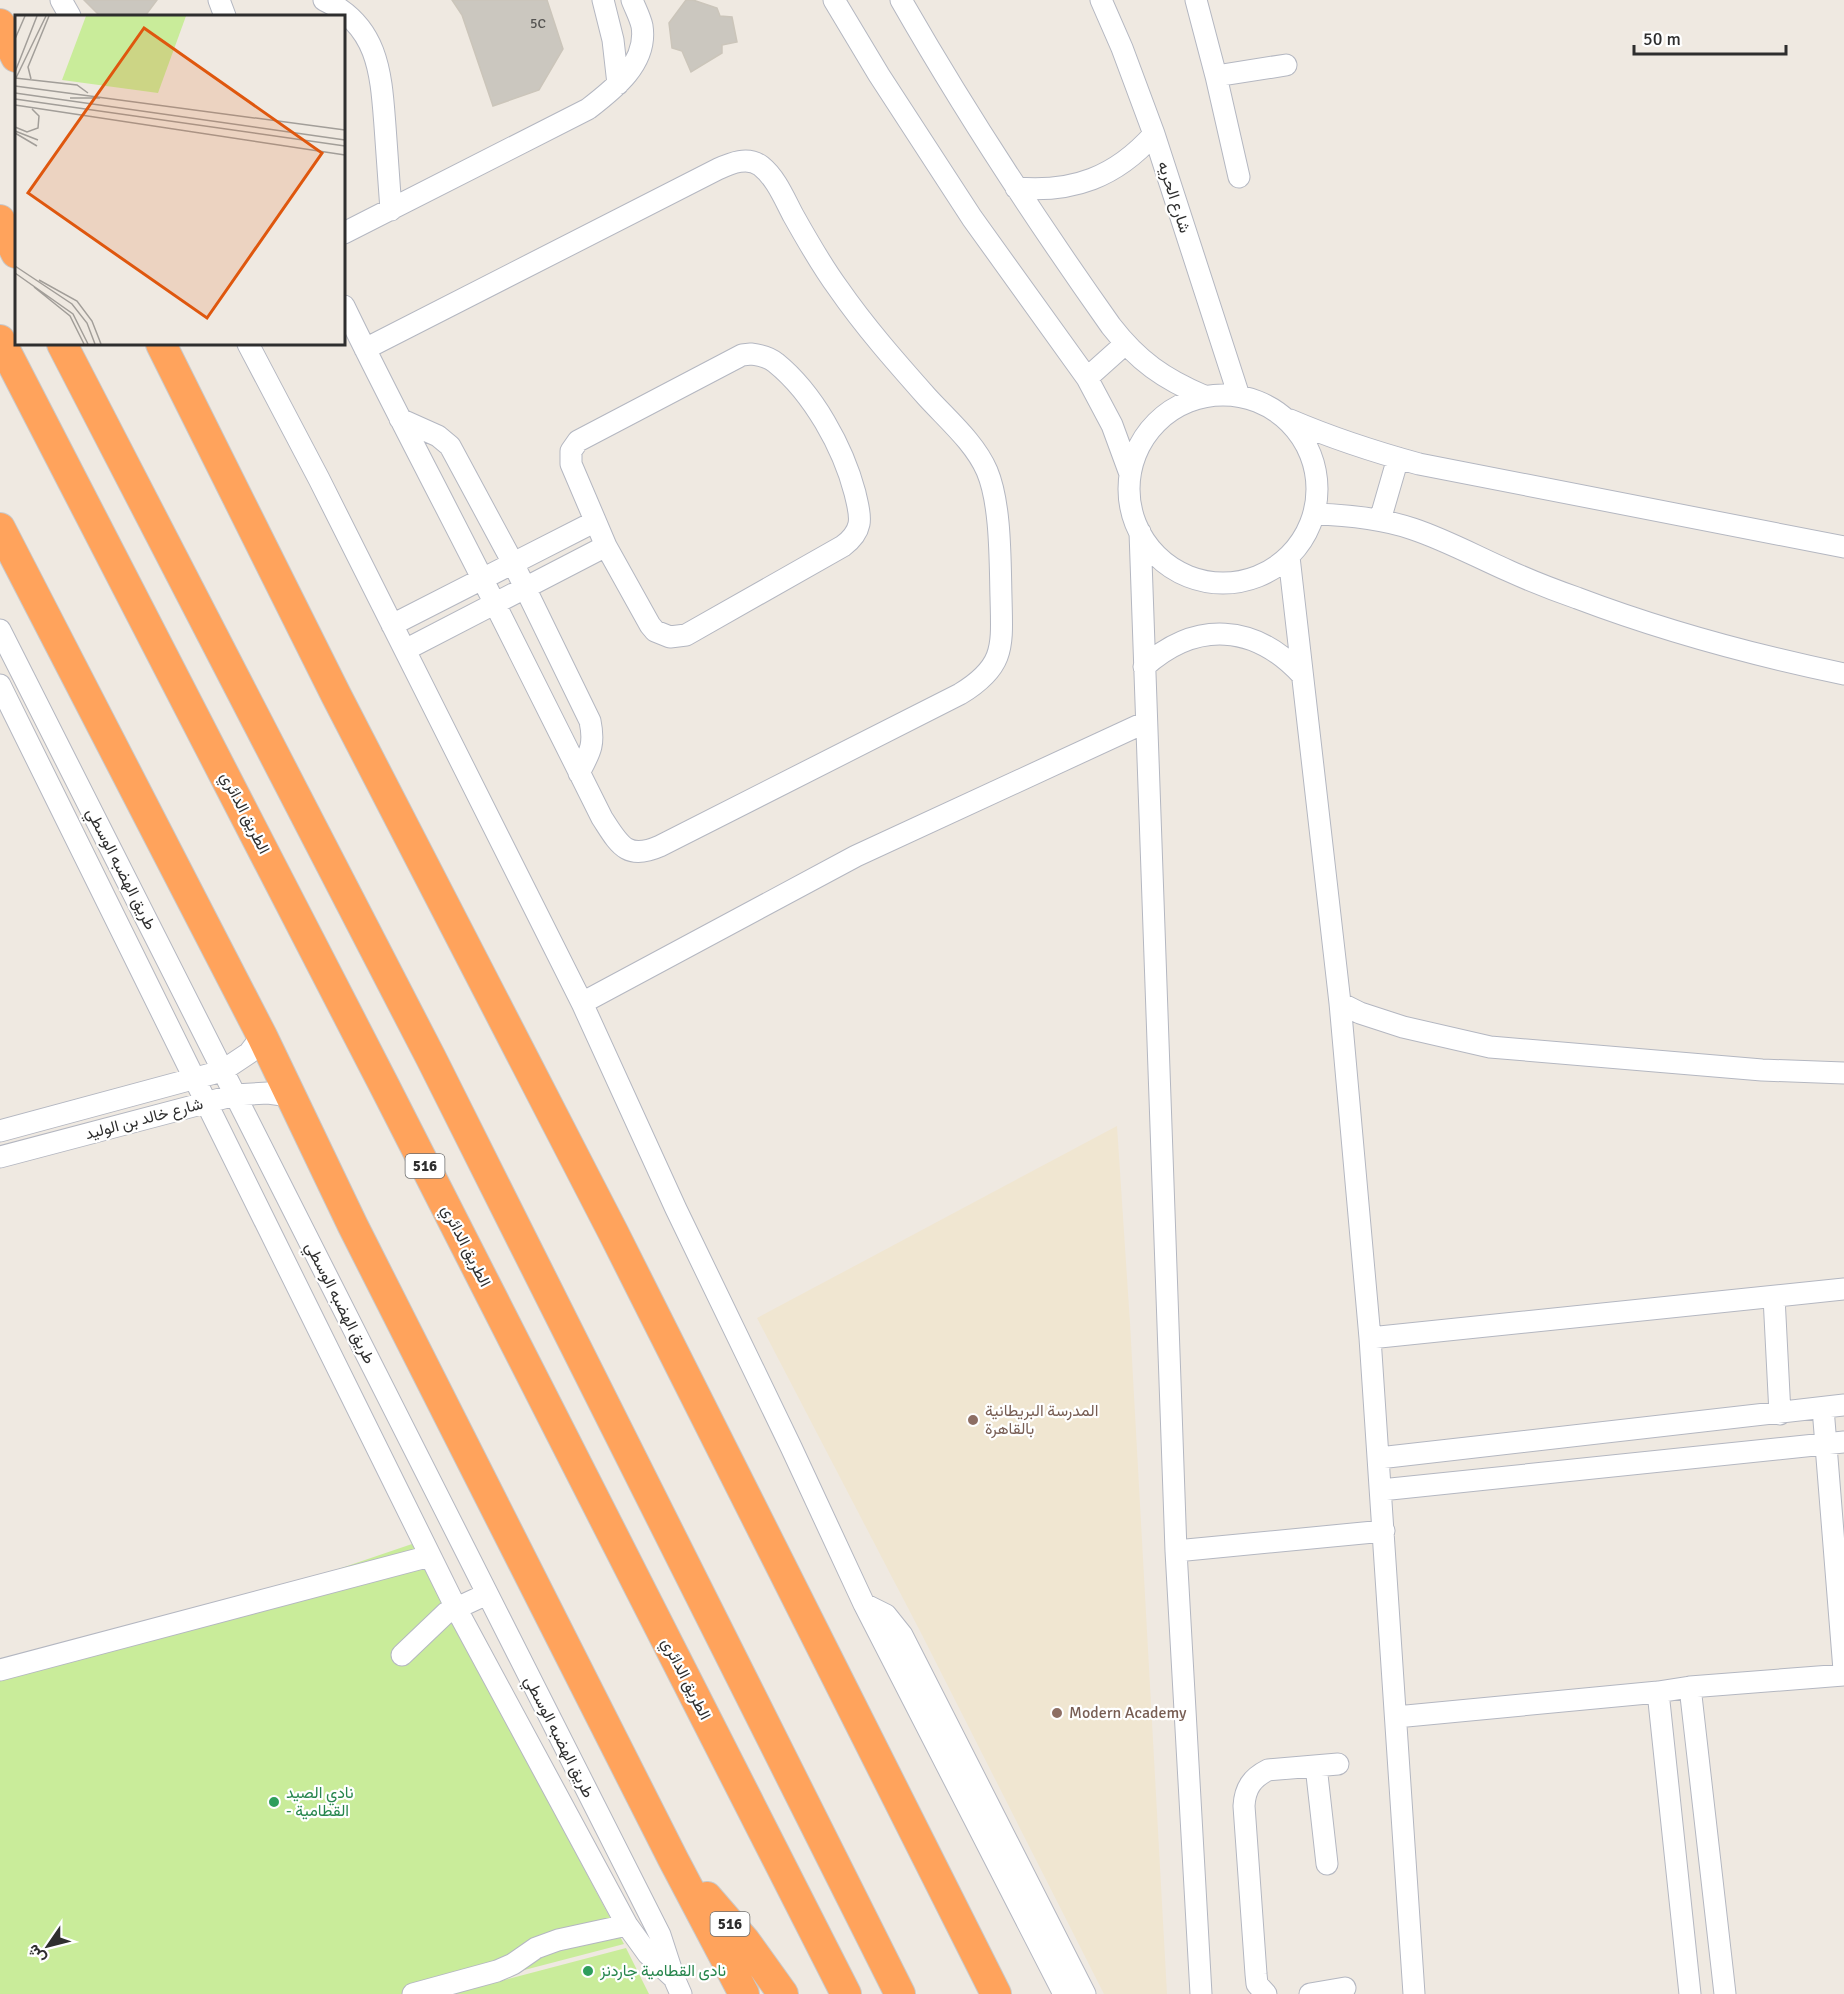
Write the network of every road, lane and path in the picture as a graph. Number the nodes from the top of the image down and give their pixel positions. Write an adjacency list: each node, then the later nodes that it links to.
1 (61, 0): 10 (street)
2 (219, 0): 11 (street)
3 (324, 0): 20 (street)
4 (603, 0): 16 (street)
5 (632, 0): 16 (street)
6 (834, 0): 31 (street)
7 (901, 0): 19 (street)
8 (1101, 0): 17 (street, شارع الحريه)
9 (1196, 0): 15 (street)
10 (69, 15)
11 (225, 15)
12 (0, 24): 13 (highway)
13 (15, 55)
14 (1286, 65): 15 (street)
15 (1215, 76): 18 (street)
16 (618, 84): 20 (street)
17 (1154, 134): 19 (street); 33 (street, شارع الحريه)
18 (1239, 177)
19 (1016, 188): 26 (street)
20 (391, 210): 22 (street)
21 (0, 220): 23 (highway)
22 (345, 233)
23 (15, 251)
24 (345, 308): 30 (street)
25 (0, 340): 101 (highway, الطريق الدائري / 516)
26 (1125, 344): 31 (street); 32 (street)
27 (63, 345): 102 (highway)
28 (162, 345): 103 (highway)
29 (249, 345): 50 (street)
30 (364, 349): 35 (street); 58 (street)
31 (1087, 378): 37 (street)
32 (1204, 396): 33 (street); 37 (street)
33 (1239, 396): 34 (street)
34 (1286, 418): 36 (street); 38 (street)
35 (400, 419): 46 (street); 47 (street)
36 (1398, 458): 39 (street); 44 (street)
37 (1130, 474): 42 (street)
38 (1314, 514): 39 (street); 45 (street)
39 (1380, 520): 54 (street)
40 (594, 522): 43 (street); 43 (street); 46 (street)
41 (0, 528): 61 (highway, 516)
42 (1140, 532): 45 (street); 53 (street)
43 (606, 546): 48 (street)
44 (1844, 547)
45 (1289, 557): 55 (street)
46 (513, 563): 47 (street); 48 (street)
47 (482, 579): 49 (street); 50 (street)
48 (525, 588): 49 (street); 58 (street)
49 (495, 604): 52 (street); 58 (street)
50 (392, 625): 52 (street)
51 (0, 630): 62 (street, طريق الهضبه الوسطي)
52 (405, 650): 59 (street)
53 (1144, 667): 55 (street); 57 (street)
54 (1844, 674)
55 (1302, 675): 60 (street)
56 (0, 685): 64 (street, طريق الهضبه الوسطي)
57 (1146, 722): 59 (street); 80 (street)
58 (579, 773)
59 (582, 1003): 92 (street)
60 (1340, 1003): 63 (street); 72 (street)
61 (262, 1036): 62 (street, شارع خالد بن الوليد); 66 (highway, 516)
62 (222, 1071): 64 (street, شارع خالد بن الوليد); 65 (street, طريق الهضبه الوسطي)
63 (1844, 1073)
64 (194, 1079): 67 (street, طريق الهضبه الوسطي); 68 (street, شارع خالد بن الوليد)
65 (235, 1095): 66 (street, شارع خالد بن الوليد); 67 (street, شارع خالد بن الوليد); 82 (street, طريق الهضبه الوسطي)
66 (290, 1096): 93 (highway, 516)
67 (206, 1103): 69 (street, شارع خالد بن الوليد); 81 (street, طريق الهضبه الوسطي)
68 (0, 1131)
69 (0, 1157)
70 (1844, 1288): 71 (street)
71 (1774, 1297): 72 (street); 75 (street)
72 (1370, 1338): 77 (street)
73 (1844, 1405): 74 (street)
74 (1823, 1408): 75 (street); 76 (street)
75 (1780, 1414): 77 (street)
76 (1835, 1443): 78 (street); 86 (street)
77 (1379, 1458): 78 (street)
78 (1381, 1490): 79 (street)
79 (1384, 1531): 80 (street); 89 (street)
80 (1176, 1551): 106 (street)
81 (430, 1556): 83 (street, طريق الهضبه الوسطي); 85 (street)
82 (487, 1594): 83 (street); 96 (street, طريق الهضبه الوسطي)
83 (456, 1608): 84 (street); 95 (street, طريق الهضبه الوسطي)
84 (405, 1658)
85 (0, 1670)
86 (1844, 1672): 87 (street)
87 (1690, 1687): 88 (street); 111 (street)
88 (1658, 1692): 89 (street); 110 (street)
89 (1396, 1717): 109 (street)
90 (1338, 1764): 91 (street)
91 (1316, 1766): 94 (street); 107 (street)
92 (997, 1841): 104 (street); 105 (street)
93 (673, 1859): 99 (highway, 516); 100 (highway, 516)
94 (1327, 1864)
95 (627, 1925): 96 (street, طريق الهضبه الوسطي); 98 (street)
96 (677, 1986)
97 (1345, 1988): 108 (street)
98 (413, 1994)
99 (744, 1994)
100 (783, 1994)
101 (846, 1994)
102 (900, 1994)
103 (996, 1994)
104 (1064, 1994)
105 (1085, 1994)
106 (1202, 1994)
107 (1266, 1994)
108 (1310, 1994)
109 (1414, 1994)
110 (1690, 1994)
111 (1725, 1994)

